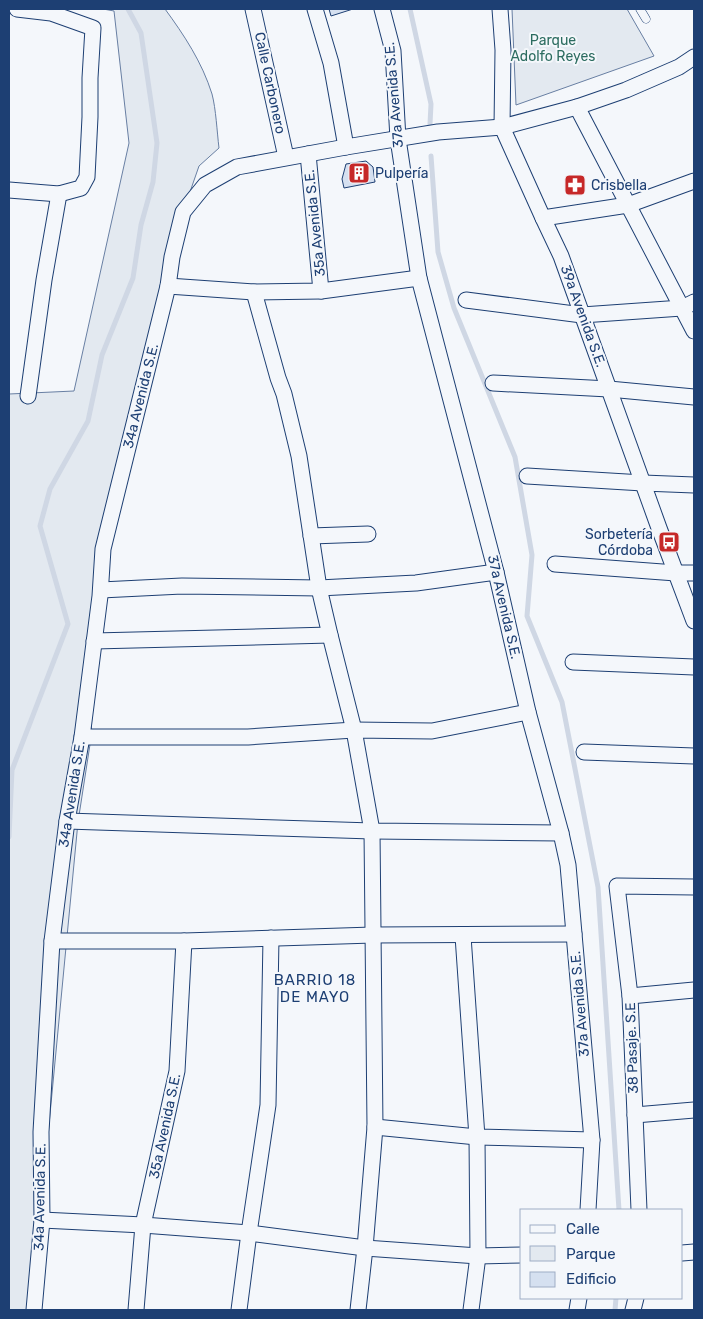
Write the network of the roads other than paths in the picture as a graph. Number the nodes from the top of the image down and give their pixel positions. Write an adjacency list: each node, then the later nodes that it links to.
1 (17, 9): 17 (street)
2 (253, 9): 14 (street, Calle Carbonero)
3 (315, 9): 12 (street)
4 (382, 9): 11 (street, 37a Avenida S.E.)
5 (500, 9): 10 (street, 39a Avenida S.E.)
6 (640, 9): 7 (lane)
7 (646, 19)
8 (694, 57): 9 (street, 34a Avenida S.E.)
9 (577, 107): 10 (street, 34a Avenida S.E.); 18 (street)
10 (502, 127): 11 (street, 34a Avenida S.E.); 19 (street, 39a Avenida S.E.)
11 (398, 139): 12 (street, 34a Avenida S.E.); 20 (street, 37a Avenida S.E.)
12 (346, 147): 13 (street, 34a Avenida S.E.)
13 (308, 154): 14 (street, 34a Avenida S.E.); 22 (street, 35a Avenida S.E.)
14 (286, 158): 21 (street, 34a Avenida S.E.)
15 (694, 181): 18 (street)
16 (9, 190): 17 (street)
17 (59, 194): 30 (street)
18 (628, 205): 19 (street); 25 (street)
19 (543, 218): 26 (street, 39a Avenida S.E.)
20 (419, 278): 22 (street); 38 (street, 37a Avenida S.E.)
21 (168, 286): 23 (street); 42 (street, 34a Avenida S.E.)
22 (321, 291): 23 (street)
23 (254, 292): 36 (street)
24 (466, 300): 26 (street)
25 (688, 305): 26 (street); 27 (street)
26 (582, 315): 29 (street, 39a Avenida S.E.)
27 (694, 331)
28 (493, 383): 29 (street)
29 (609, 388): 31 (street); 33 (street, 39a Avenida S.E.)
30 (28, 396)
31 (694, 397)
32 (526, 476): 33 (street)
33 (643, 484): 34 (street); 39 (street, 39a Avenida S.E.)
34 (694, 485)
35 (368, 534): 36 (street)
36 (311, 536): 41 (street)
37 (555, 564): 39 (street)
38 (496, 572): 41 (street); 48 (street, 37a Avenida S.E.)
39 (676, 573): 40 (street); 43 (street, 39a Avenida S.E.)
40 (694, 573)
41 (319, 588): 42 (street); 44 (street)
42 (101, 590): 45 (street, 34a Avenida S.E.)
43 (694, 621)
44 (330, 635): 45 (street); 49 (street)
45 (94, 641): 50 (street, 34a Avenida S.E.)
46 (572, 662): 47 (street)
47 (694, 667)
48 (528, 712): 49 (street); 55 (street, 37a Avenida S.E.)
49 (354, 730): 50 (street); 54 (street)
50 (82, 737): 53 (street, 34a Avenida S.E.)
51 (584, 752): 52 (street)
52 (694, 756)
53 (67, 821): 54 (street); 61 (street, 34a Avenida S.E.)
54 (372, 831): 55 (street); 58 (street)
55 (561, 833): 57 (street, 37a Avenida S.E.)
56 (694, 887): 64 (street, 38 Pasaje. S.E)
57 (574, 934): 59 (street); 69 (street, 37a Avenida S.E.)
58 (373, 935): 59 (street); 60 (street); 67 (street)
59 (463, 936): 68 (street)
60 (272, 938): 62 (street); 74 (street)
61 (52, 941): 62 (street); 72 (street, 34a Avenida S.E.)
62 (184, 941): 73 (street, 35a Avenida S.E.)
63 (694, 990): 64 (street)
64 (630, 996): 66 (street, 38 Pasaje. S.E)
65 (694, 1110): 66 (street)
66 (635, 1115): 71 (street, 38 Pasaje. S.E)
67 (375, 1127): 68 (street); 75 (street)
68 (477, 1137): 69 (street); 77 (street)
69 (592, 1140): 70 (street, 37a Avenida S.E.)
70 (588, 1209)
71 (639, 1209)
72 (42, 1220): 73 (street); 78 (street, 34a Avenida S.E.)
73 (143, 1224): 74 (street); 79 (street, 35a Avenida S.E.)
74 (249, 1233): 75 (street); 80 (street)
75 (365, 1248): 77 (street); 81 (street)
76 (520, 1255): 77 (street)
77 (478, 1256): 82 (street)
78 (34, 1310)
79 (136, 1310)
80 (240, 1310)
81 (358, 1310)
82 (471, 1310)

